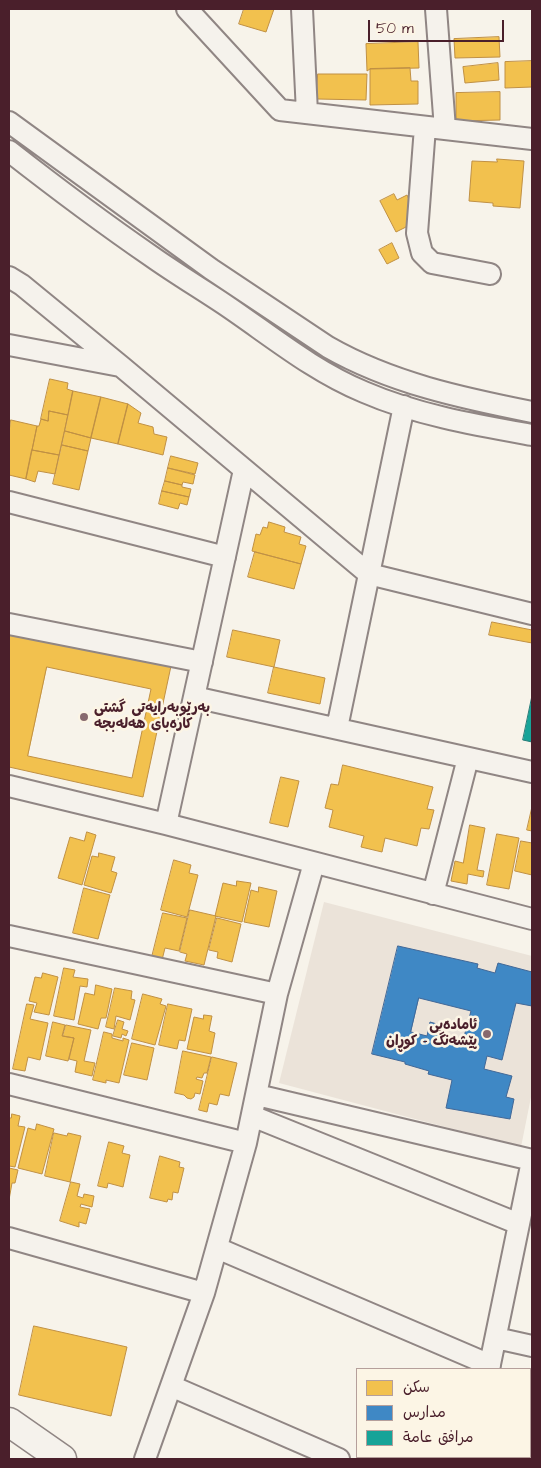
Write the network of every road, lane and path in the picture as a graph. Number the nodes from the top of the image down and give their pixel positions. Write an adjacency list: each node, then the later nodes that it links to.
1 (188, 9): 4 (street)
2 (302, 9): 4 (street)
3 (436, 9): 7 (street)
4 (307, 113): 6 (street)
5 (9, 122): 15 (street)
6 (425, 127): 7 (street); 10 (street)
7 (445, 129): 8 (street)
8 (532, 139)
9 (9, 151): 14 (street)
10 (490, 274)
11 (9, 277): 13 (street)
12 (9, 345): 13 (street)
13 (122, 367): 17 (street)
14 (404, 406): 16 (street); 20 (street)
15 (530, 412): 16 (street)
16 (527, 435)
17 (244, 470): 19 (street); 20 (street)
18 (9, 502): 19 (street)
19 (225, 557): 23 (street)
20 (368, 574): 21 (street); 25 (street)
21 (532, 614)
22 (9, 624): 23 (street)
23 (202, 662): 24 (street)
24 (194, 697): 25 (street); 29 (street)
25 (337, 728): 26 (street)
26 (468, 758): 27 (street); 31 (street)
27 (532, 772)
28 (9, 786): 29 (street)
29 (166, 824): 30 (street)
30 (314, 862): 31 (street); 34 (street)
31 (433, 894): 32 (street)
32 (532, 919)
33 (9, 936): 34 (street)
34 (277, 994): 36 (street)
35 (9, 1084): 38 (street)
36 (257, 1095): 37 (street); 39 (street)
37 (252, 1116): 38 (street); 41 (street)
38 (246, 1144): 43 (street)
39 (532, 1161): 40 (street)
40 (528, 1203): 41 (street)
41 (518, 1224): 45 (street)
42 (9, 1238): 44 (street)
43 (217, 1248): 44 (street); 47 (street)
44 (204, 1293): 48 (street)
45 (496, 1338): 46 (street); 47 (street)
46 (532, 1346)
47 (490, 1367)
48 (171, 1386): 51 (street); 52 (street)
49 (9, 1422): 50 (main road)
50 (62, 1459)
51 (145, 1459)
52 (339, 1459)

